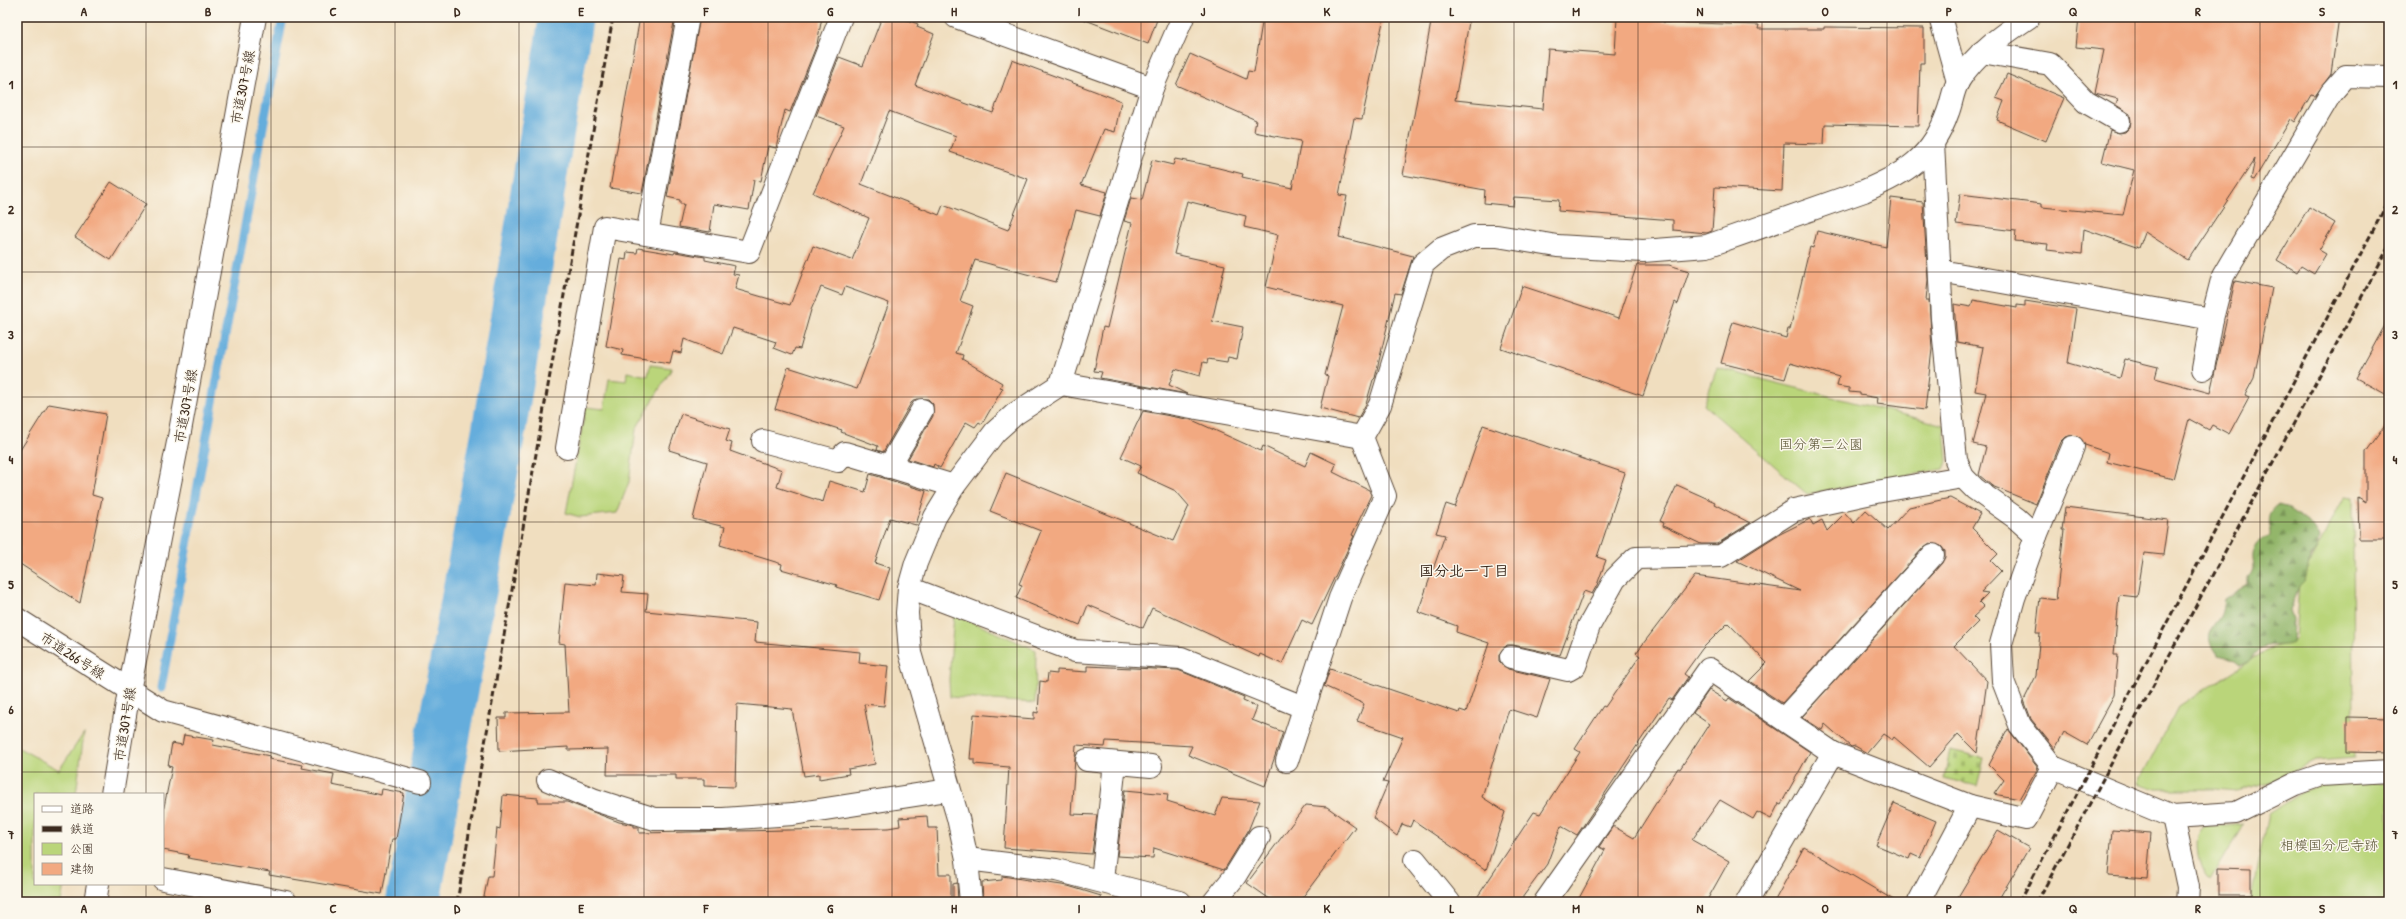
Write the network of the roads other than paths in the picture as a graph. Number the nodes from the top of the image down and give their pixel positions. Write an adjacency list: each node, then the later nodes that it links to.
1 (255, 17): 32 (street, 市道307号線)
2 (688, 17): 14 (street)
3 (841, 17): 14 (street)
4 (956, 17): 11 (street)
5 (1184, 17): 11 (street)
6 (1940, 17): 10 (street)
7 (2029, 17): 8 (street)
8 (1982, 52): 10 (street); 12 (street)
9 (2389, 77): 16 (street)
10 (1958, 82): 13 (street)
11 (1152, 88): 18 (street)
12 (2119, 121)
13 (1932, 144): 15 (street); 20 (street)
14 (648, 234): 23 (street)
15 (1940, 271): 16 (street); 25 (street)
16 (2212, 319): 17 (street)
17 (2203, 370)
18 (1061, 384): 20 (street); 26 (street)
19 (922, 410): 24 (street)
20 (1362, 437): 33 (street)
21 (763, 441): 24 (street)
22 (2073, 447): 27 (street)
23 (567, 448)
24 (889, 467): 26 (street)
25 (1963, 477): 27 (street); 31 (street)
26 (954, 486): 29 (street)
27 (2036, 536): 40 (street)
28 (1932, 555): 34 (street)
29 (909, 588): 33 (street); 44 (street)
30 (17, 619): 32 (street, 市道266号線)
31 (1511, 657)
32 (146, 701): 43 (street, 市道266号線); 45 (street, 市道307号線)
33 (1303, 707): 37 (street)
34 (1784, 719): 35 (street); 60 (street)
35 (1833, 753): 46 (street); 61 (street)
36 (1087, 760): 38 (street)
37 (1286, 760)
38 (1115, 764): 39 (street); 52 (street)
39 (1151, 766)
40 (2053, 767): 46 (street); 47 (street)
41 (2389, 771): 47 (street)
42 (548, 780): 44 (street)
43 (420, 782)
44 (948, 790): 49 (street)
45 (112, 793)
46 (1970, 806): 62 (street)
47 (2173, 817): 63 (street)
48 (1259, 837): 58 (street)
49 (967, 859): 52 (street); 56 (street)
50 (1416, 860): 59 (street)
51 (164, 879): 55 (street)
52 (1102, 880): 57 (street)
53 (98, 885): 54 (street)
54 (95, 902)
55 (286, 902)
56 (971, 902)
57 (1180, 902)
58 (1214, 902)
59 (1449, 902)
60 (1545, 902)
61 (1747, 902)
62 (1919, 902)
63 (2187, 902)

